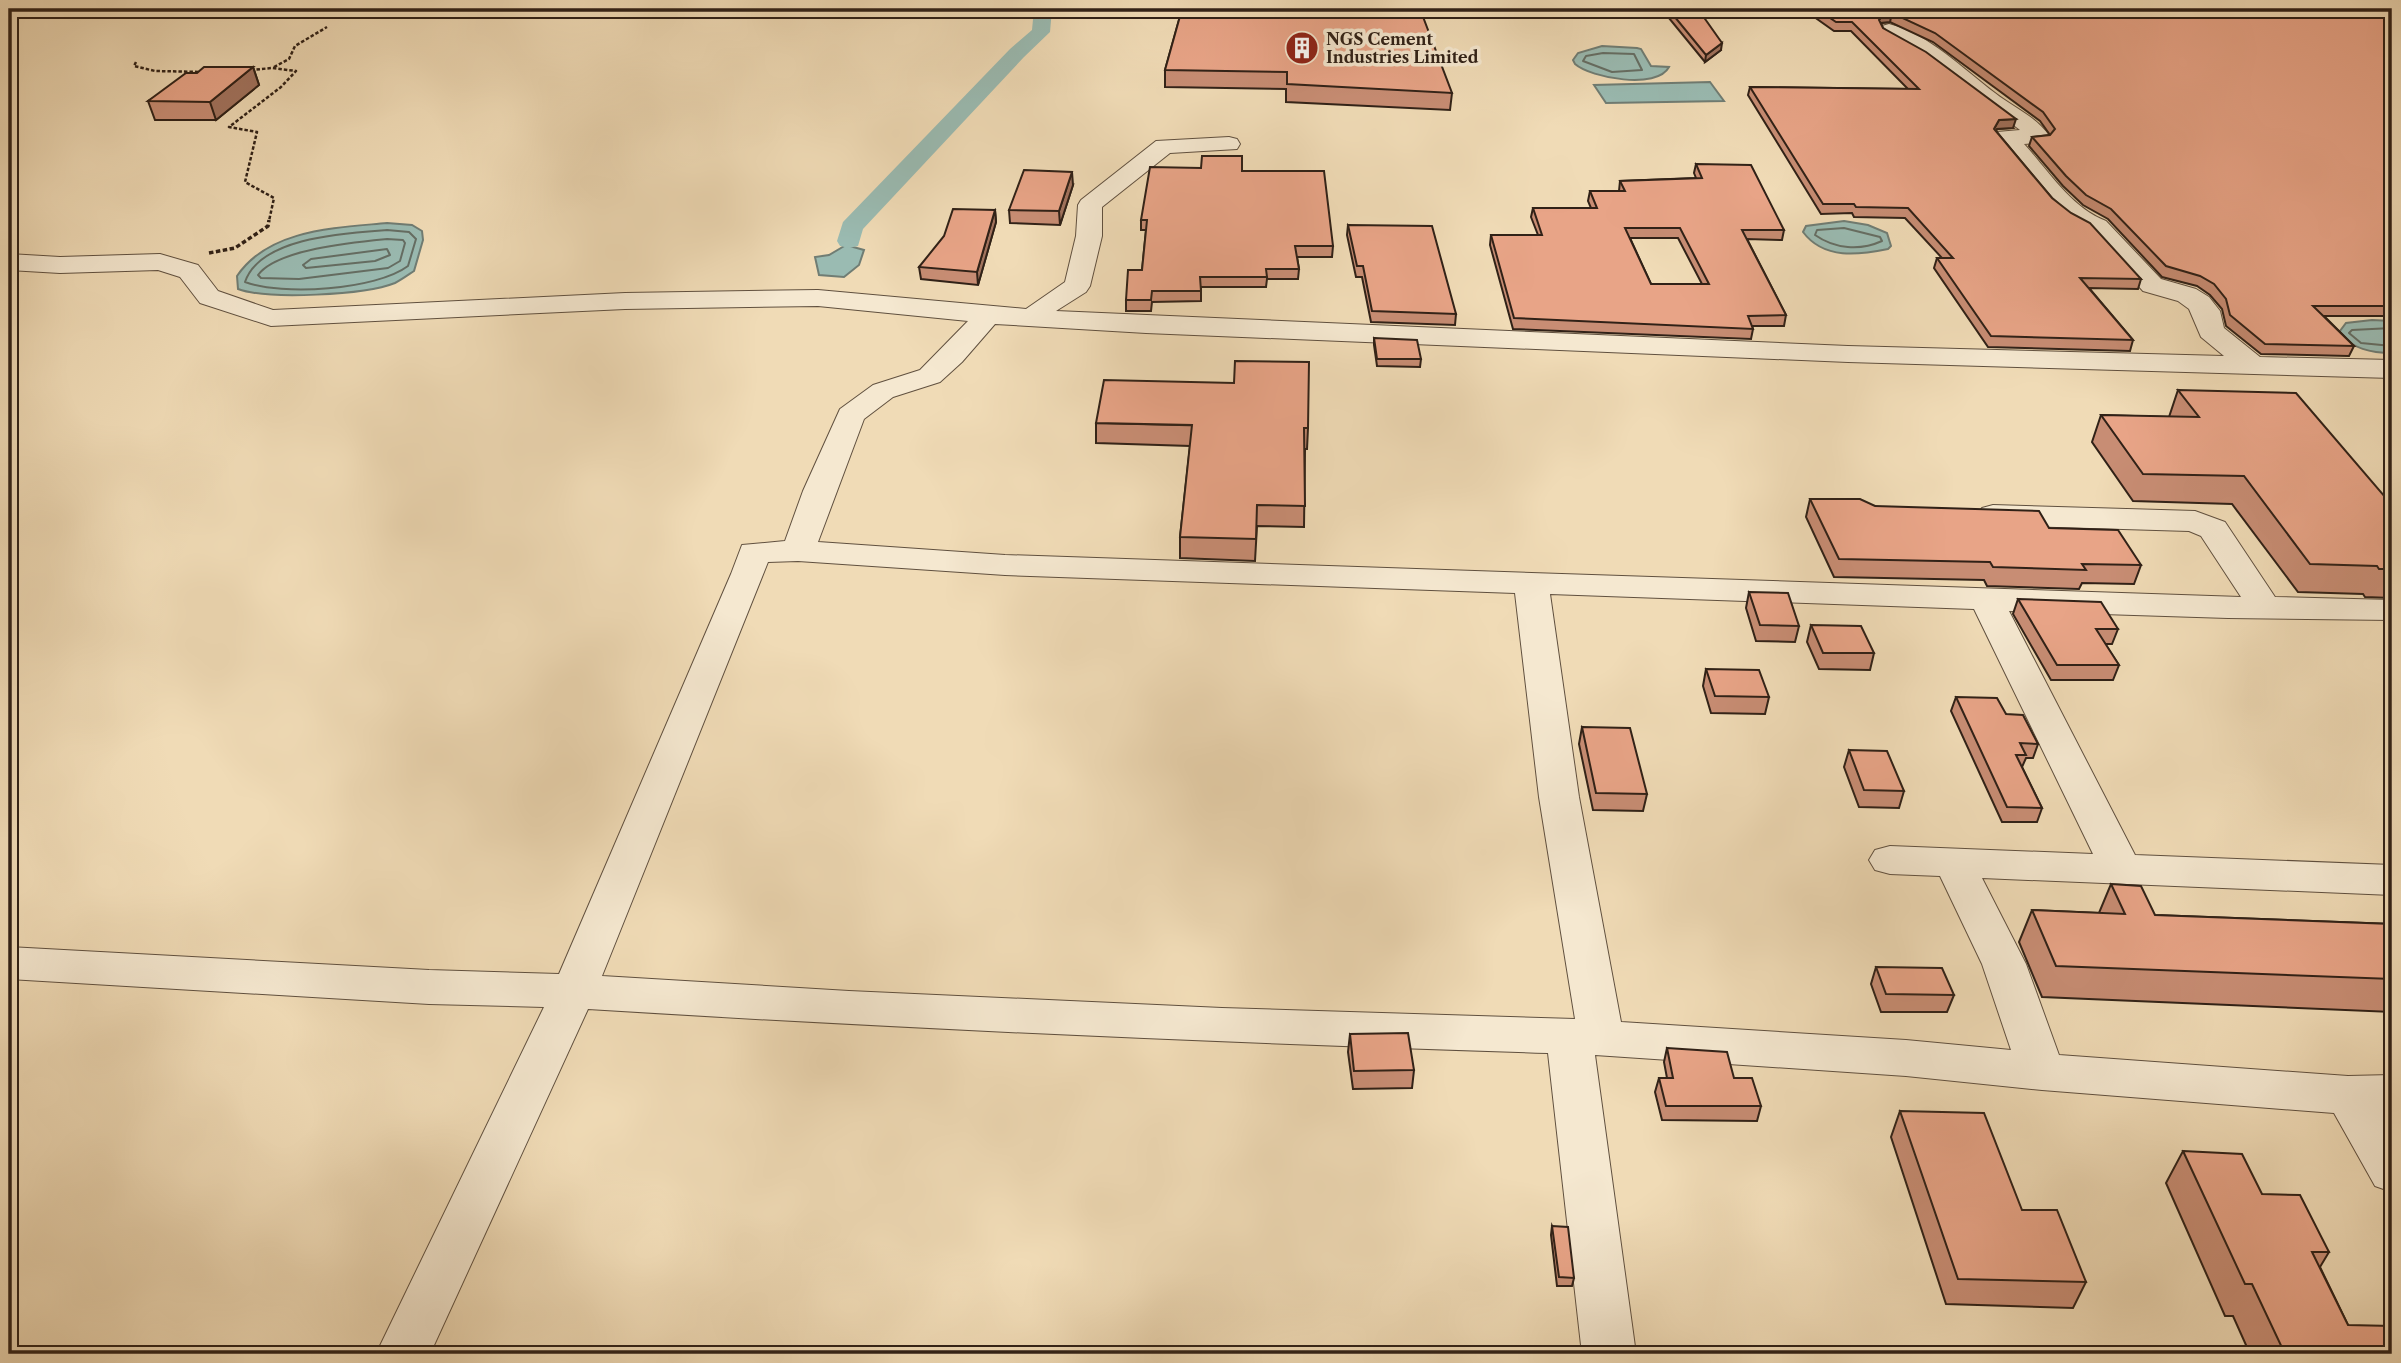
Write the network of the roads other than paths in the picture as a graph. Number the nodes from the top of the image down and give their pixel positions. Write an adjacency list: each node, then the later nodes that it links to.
1 (1889, 30): 6 (street)
2 (1229, 144): 5 (street)
3 (9, 262): 4 (street)
4 (988, 315): 5 (street); 9 (street)
5 (1033, 318): 6 (street)
6 (2253, 365): 7 (street)
7 (2392, 369)
8 (1965, 514): 12 (street)
9 (798, 551): 10 (street); 19 (street)
10 (1531, 583): 11 (street); 20 (street)
11 (1984, 597): 12 (street); 16 (street)
12 (2266, 607): 13 (street)
13 (2392, 610)
14 (1890, 860): 15 (street)
15 (1954, 863): 16 (street); 21 (street)
16 (2121, 868): 17 (street)
17 (2392, 880)
18 (9, 963): 19 (street)
19 (574, 991): 20 (street); 24 (street)
20 (1585, 1037): 21 (street); 25 (street)
21 (2042, 1072): 22 (street)
22 (2370, 1094): 23 (street)
23 (2392, 1172)
24 (403, 1354)
25 (1609, 1354)

